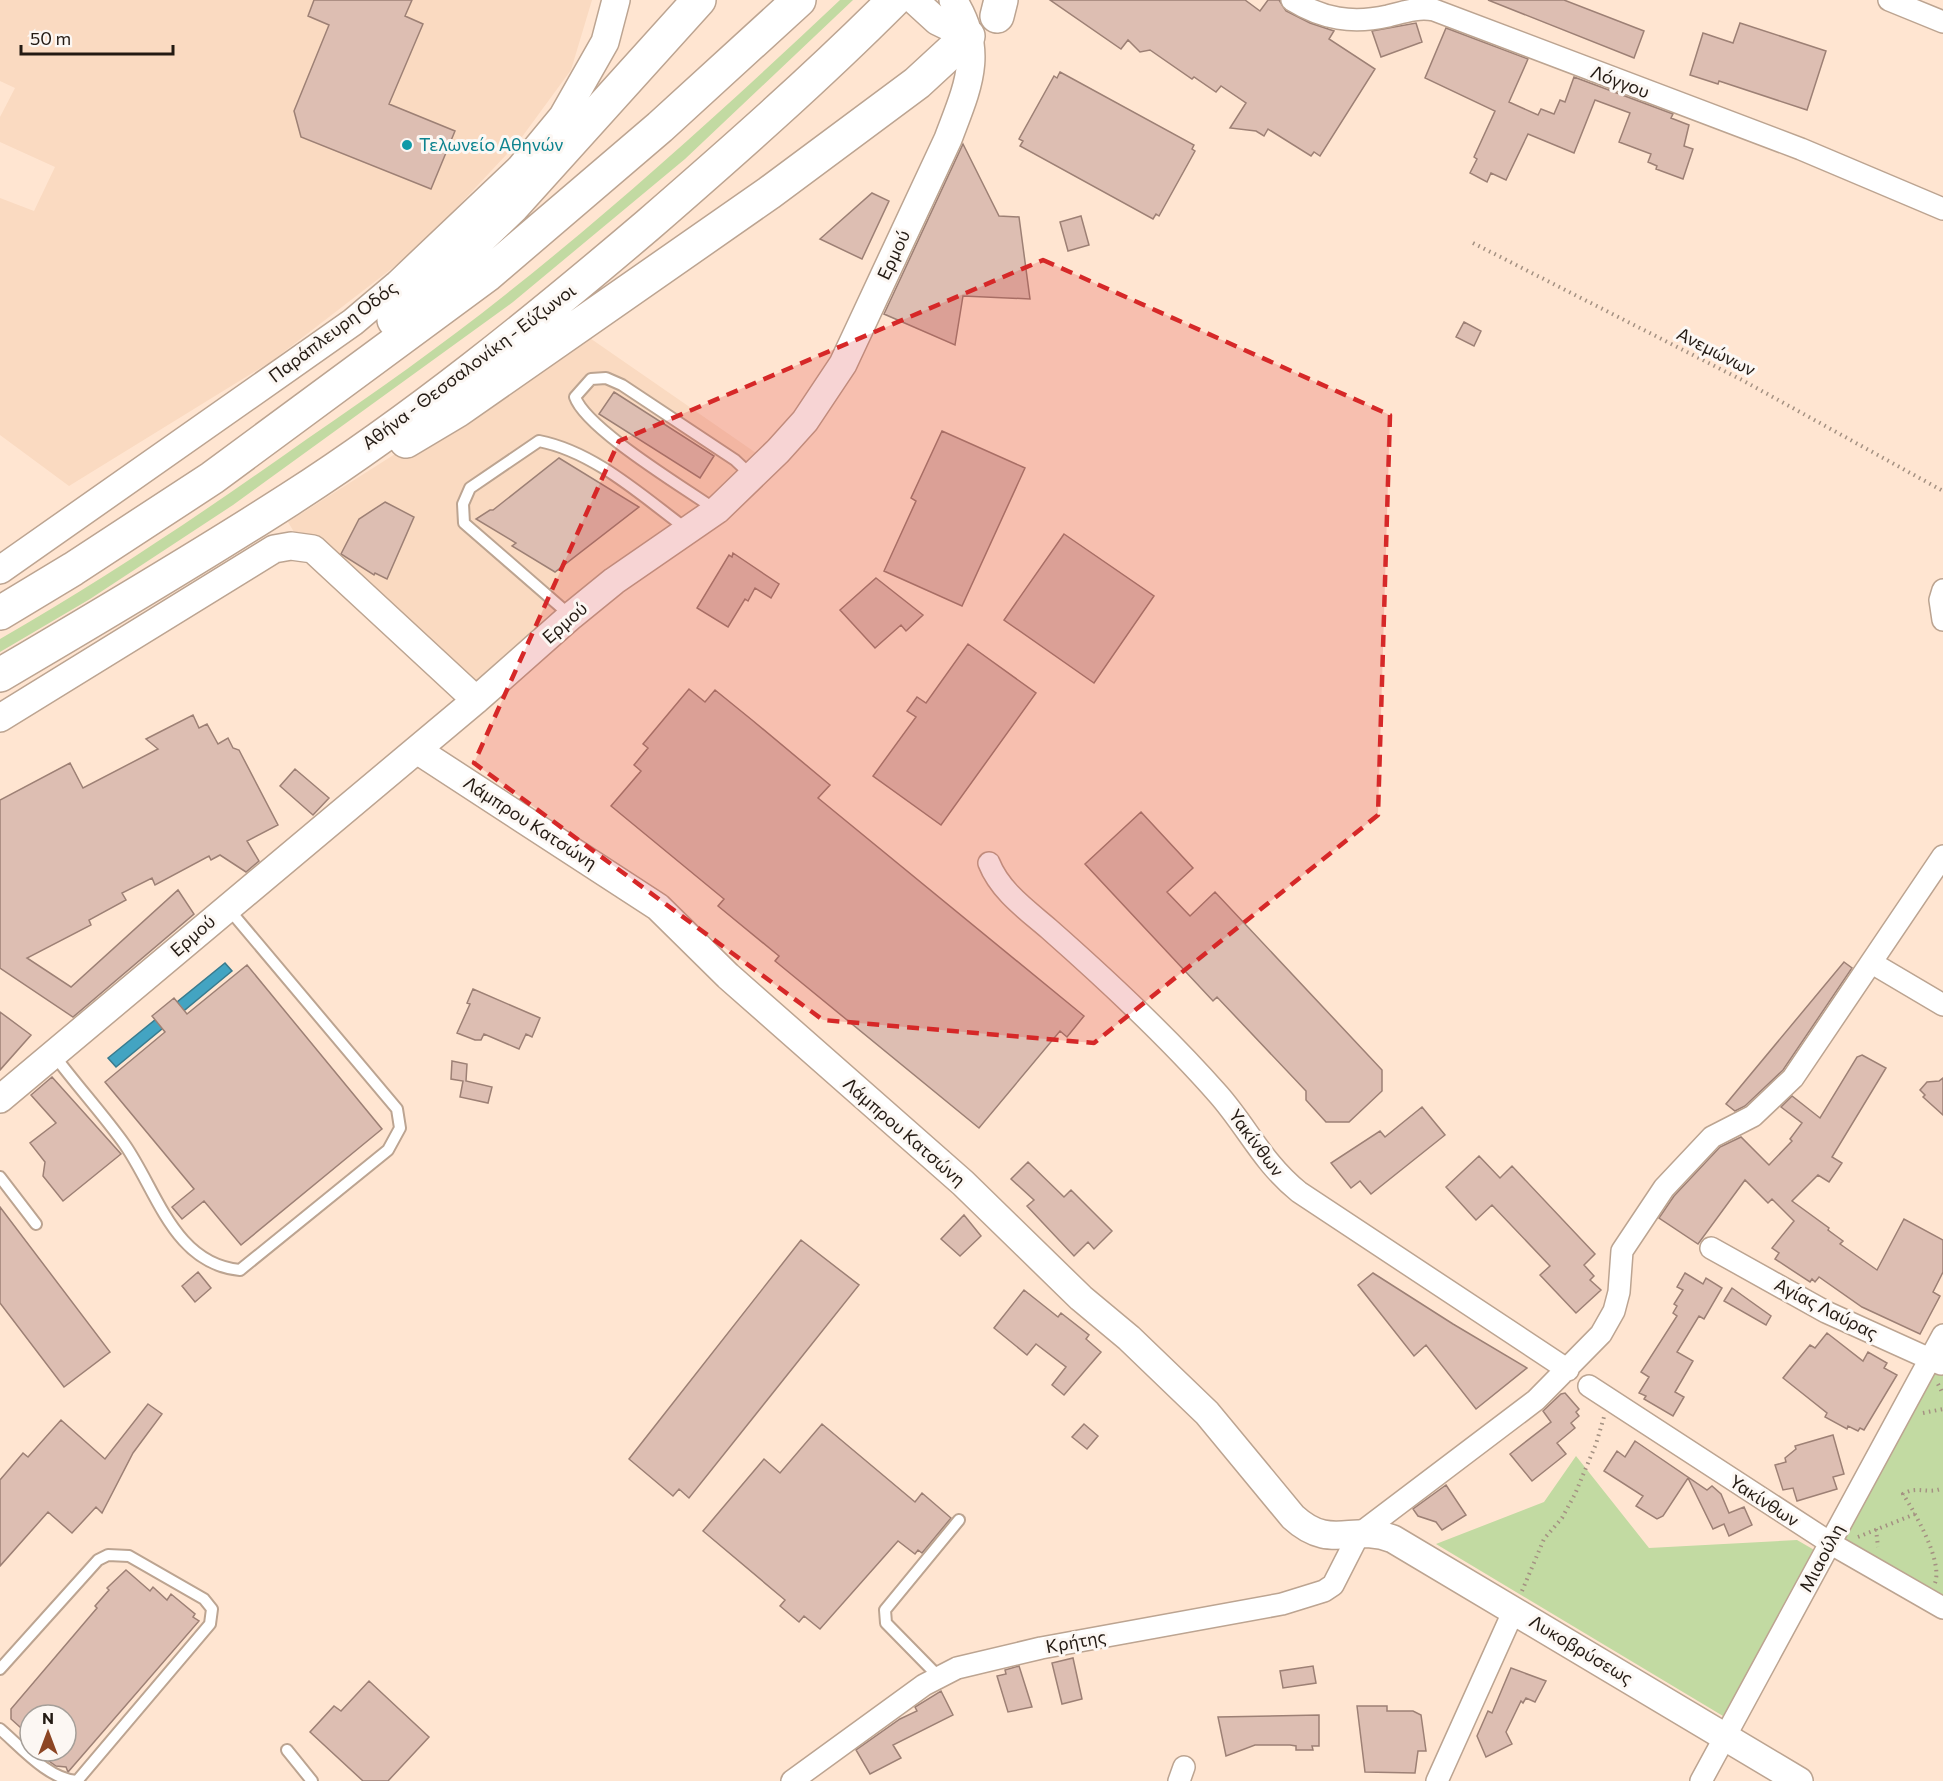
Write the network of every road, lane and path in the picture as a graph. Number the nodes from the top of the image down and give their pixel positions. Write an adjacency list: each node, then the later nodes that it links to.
1 (616, 0): 18 (street, Παράπλευρη Οδός)
2 (699, 0): 12 (highway)
3 (799, 0): 12 (highway)
4 (953, 0): 9 (street, Ερμού)
5 (1292, 0): 10 (street, Λόγγου)
6 (1889, 0): 8 (street)
7 (910, 2): 9 (street); 15 (highway, Αθήνα - Θεσσαλονίκη - Εύζωνοι)
8 (1943, 22)
9 (968, 36): 13 (street, Ερμού); 15 (highway)
10 (1943, 209)
11 (1473, 243): 14 (path, Ανεμώνων)
12 (255, 446): 20 (highway)
13 (752, 477): 16 (street, Ερμού); 16 (lane)
14 (1943, 491)
15 (291, 498): 23 (highway, Αθήνα - Θεσσαλονίκη - Εύζωνοι)
16 (717, 510): 17 (street, Ερμού)
17 (689, 531): 21 (street, Ερμού); 21 (lane)
18 (0, 570)
19 (1943, 590): 22 (street)
20 (0, 612)
21 (571, 616): 24 (street, Ερμού)
22 (1943, 620)
23 (0, 675)
24 (476, 700): 25 (street); 26 (street, Ερμού)
25 (0, 718)
26 (417, 750): 29 (street, Ερμού); 45 (street, Λάμπρου Κατσώνη)
27 (1943, 856): 30 (street)
28 (989, 863): 39 (street, Υακίνθων)
29 (227, 907): 32 (street, Ερμού); 32 (lane)
30 (1872, 963): 31 (street); 39 (street)
31 (1943, 1005)
32 (54, 1055): 33 (street, Ερμού)
33 (0, 1099)
34 (0, 1177): 35 (lane)
35 (36, 1224)
36 (1711, 1248): 38 (street, Αγίας Λαύρας)
37 (1943, 1335): 38 (street, Μιαούλη)
38 (1936, 1362): 46 (street, Μιαούλη)
39 (1568, 1370): 45 (street)
40 (1589, 1386): 41 (street, Υακίνθων)
41 (1609, 1399): 46 (street, Υακίνθων); 49 (path)
42 (1943, 1488): 43 (path)
43 (1915, 1514): 46 (path); 47 (path)
44 (959, 1520): 51 (lane)
45 (1359, 1533): 49 (street, Λυκοβρύσεως); 51 (street, Κρήτης)
46 (1832, 1545): 47 (street, Υακίνθων); 53 (street, Μιαούλη)
47 (1922, 1596): 48 (street, Υακίνθων)
48 (1943, 1608)
49 (1514, 1610): 53 (street, Λυκοβρύσεως); 57 (street)
50 (0, 1669): 52 (lane)
51 (938, 1676): 56 (street, Κρήτης)
52 (0, 1729)
53 (1726, 1737): 58 (street, Μιαούλη); 59 (street, Λυκοβρύσεως)
54 (287, 1750): 55 (lane)
55 (312, 1781)
56 (792, 1781)
57 (1437, 1781)
58 (1701, 1781)
59 (1799, 1781)

